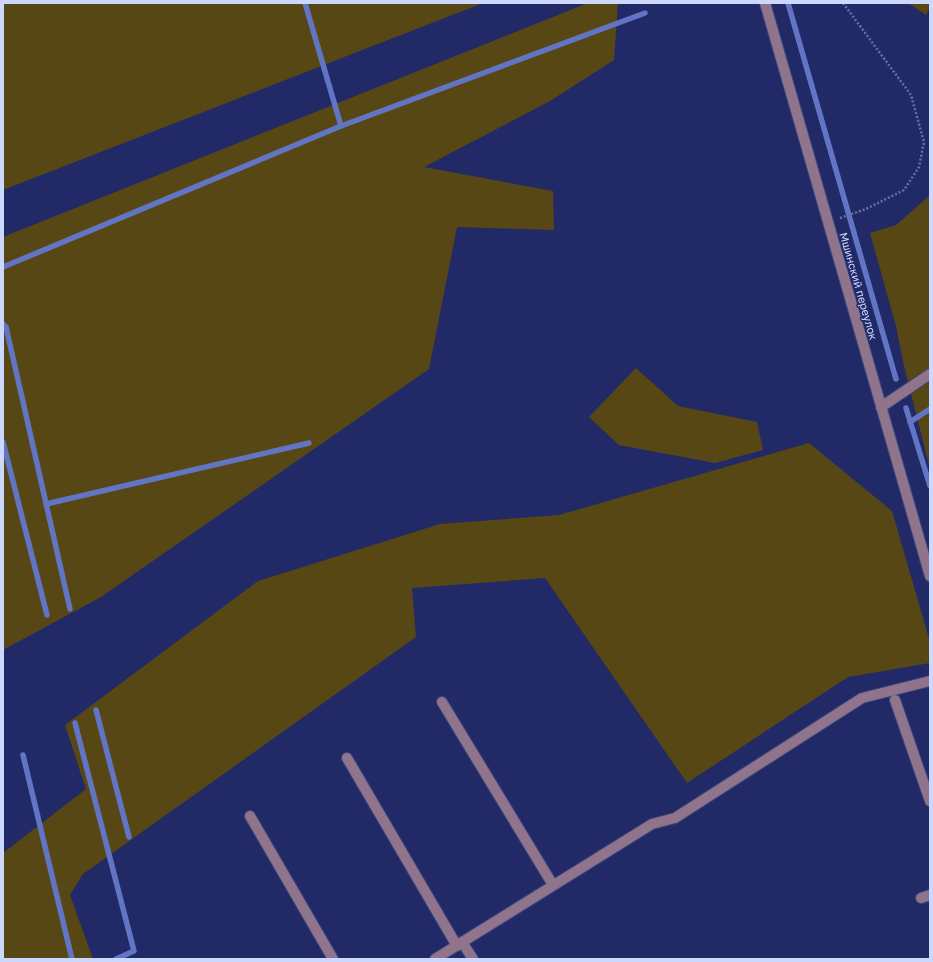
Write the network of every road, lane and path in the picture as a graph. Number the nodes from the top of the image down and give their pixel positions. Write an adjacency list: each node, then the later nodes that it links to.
1 (765, 3): 5 (street, Мшинский переулок)
2 (843, 3): 3 (path)
3 (842, 217)
4 (930, 374): 5 (street)
5 (880, 407): 6 (street, Мшинский переулок)
6 (930, 576)
7 (930, 681): 13 (street)
8 (895, 700): 11 (street)
9 (442, 702): 13 (street)
10 (348, 758): 14 (street)
11 (930, 801)
12 (250, 816): 15 (street)
13 (554, 885): 14 (street)
14 (460, 944): 16 (street); 17 (street)
15 (333, 959)
16 (435, 959)
17 (473, 959)

